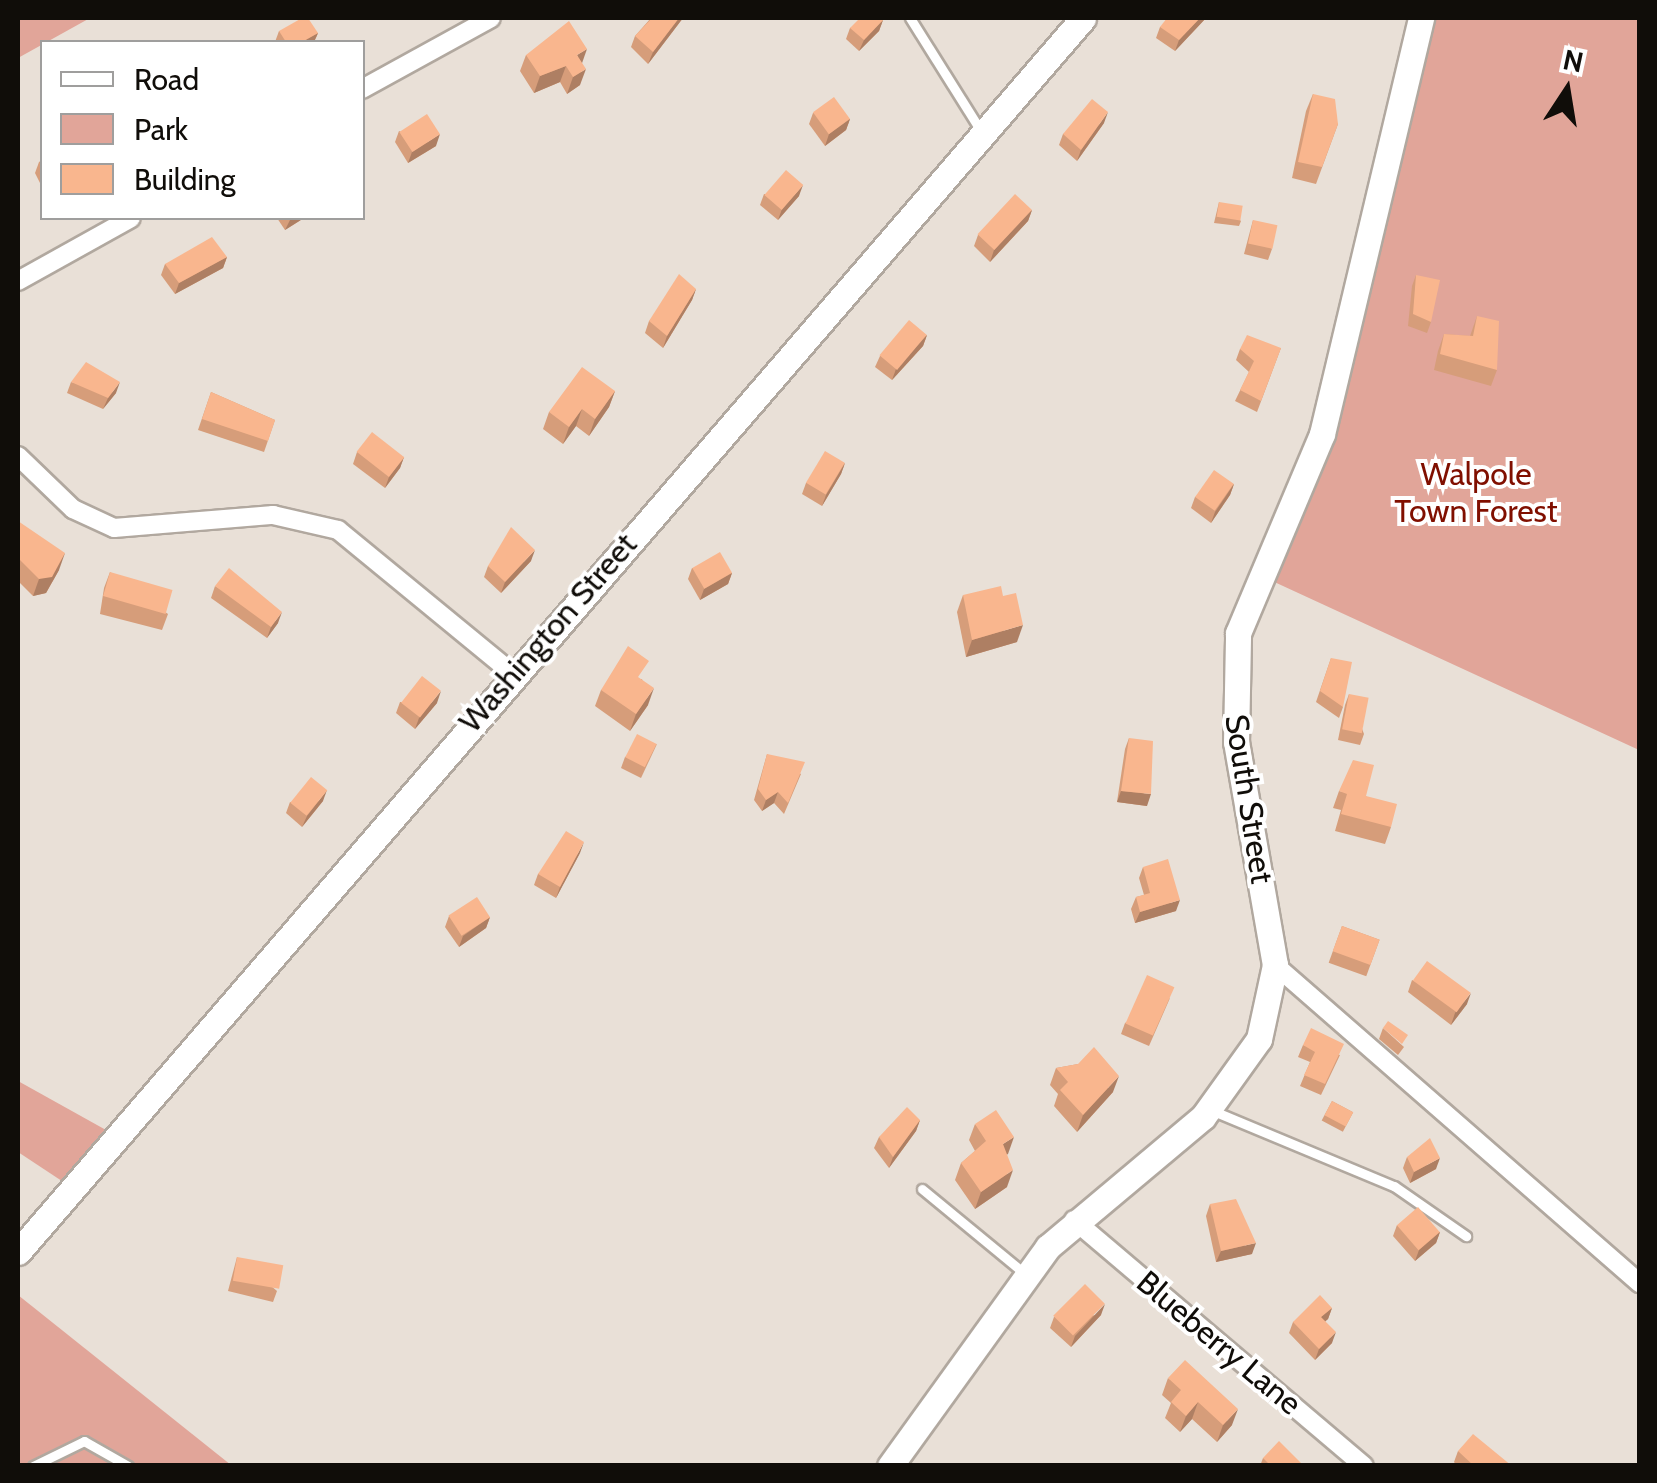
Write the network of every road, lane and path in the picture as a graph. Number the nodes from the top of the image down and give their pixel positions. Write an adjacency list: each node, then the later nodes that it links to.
1 (491, 18): 5 (street)
2 (910, 18): 6 (lane)
3 (1083, 18): 6 (street, Washington Street)
4 (1421, 18): 11 (street, South Street)
5 (365, 87)
6 (983, 133): 10 (street, Washington Street)
7 (127, 220): 8 (street)
8 (18, 281)
9 (18, 456): 10 (street)
10 (512, 673): 16 (street, Washington Street)
11 (1275, 965): 12 (street, South Street); 18 (street)
12 (1210, 1109): 14 (street, South Street); 15 (lane)
13 (922, 1189): 17 (lane)
14 (1074, 1220): 17 (street, South Street); 22 (street, Blueberry Lane)
15 (1466, 1236)
16 (18, 1252)
17 (1026, 1274): 21 (street, South Street)
18 (1640, 1283)
19 (33, 1466): 20 (lane)
20 (128, 1466)
21 (890, 1466)
22 (1364, 1466)

